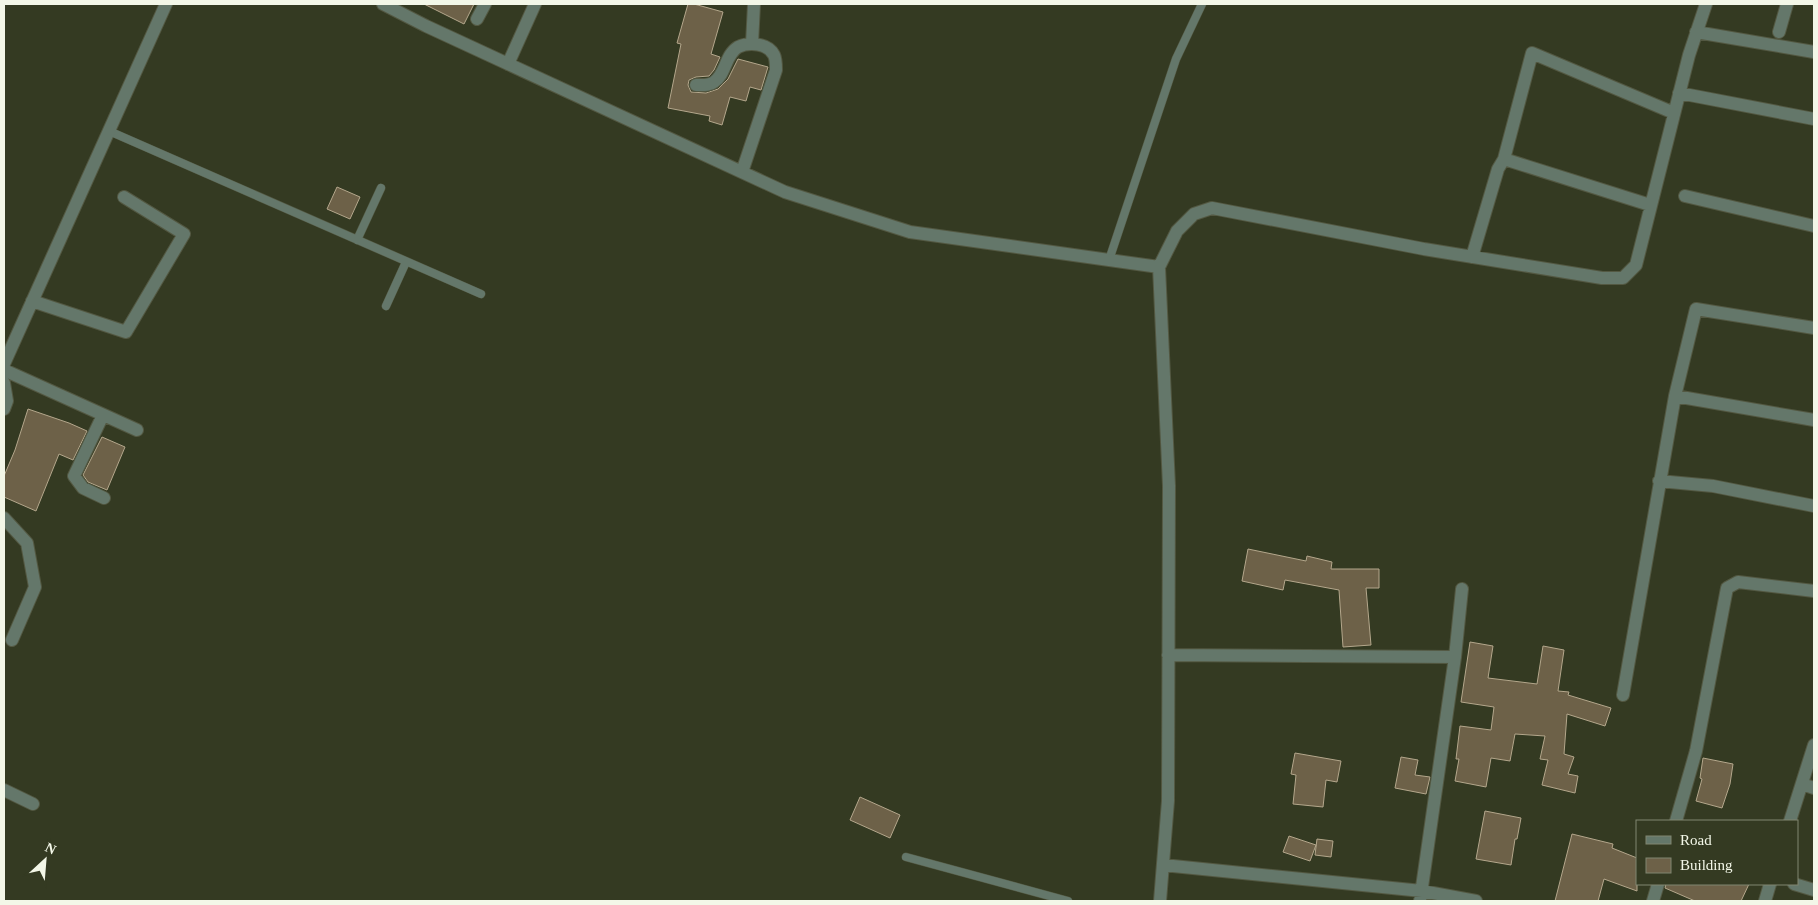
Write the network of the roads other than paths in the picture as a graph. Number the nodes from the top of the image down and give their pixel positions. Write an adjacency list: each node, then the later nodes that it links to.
1 (166, 4): 19 (street)
2 (383, 4): 14 (street)
3 (485, 4): 9 (street)
4 (535, 4): 14 (street)
5 (754, 4): 12 (street)
6 (1202, 4): 29 (lane)
7 (1706, 4): 10 (street)
8 (1788, 4): 11 (street)
9 (478, 19)
10 (1696, 32): 13 (street); 16 (street)
11 (1779, 32)
12 (752, 44): 15 (street); 21 (street)
13 (1814, 52)
14 (508, 64): 21 (street)
15 (696, 85)
16 (1679, 93): 17 (street); 18 (street)
17 (1674, 113): 20 (street); 25 (street)
18 (1814, 120)
19 (109, 130): 27 (lane); 33 (street)
20 (1504, 159): 25 (street); 28 (street)
21 (742, 172): 29 (street)
22 (381, 188): 27 (lane)
23 (1685, 196): 26 (street)
24 (124, 197): 33 (street)
25 (1650, 205): 28 (street)
26 (1814, 226)
27 (357, 240): 30 (lane)
28 (1472, 257): 31 (street)
29 (1109, 260): 31 (street)
30 (406, 262): 32 (lane); 34 (lane)
31 (1159, 267): 51 (street)
32 (481, 294)
33 (32, 301): 36 (street)
34 (386, 306)
35 (1814, 328): 39 (street)
36 (4, 364)
37 (4, 370): 41 (street)
38 (4, 383): 40 (street)
39 (1675, 396): 42 (street); 44 (street)
40 (4, 409)
41 (103, 415): 43 (street); 45 (street)
42 (1814, 420)
43 (136, 430)
44 (1659, 481): 46 (street); 53 (street)
45 (104, 498)
46 (1814, 506)
47 (4, 518): 50 (street)
48 (1462, 589): 52 (street)
49 (1814, 592): 59 (street)
50 (12, 640)
51 (1168, 655): 52 (street); 62 (street)
52 (1455, 657): 67 (street)
53 (1623, 695)
54 (1814, 745): 55 (street)
55 (1802, 784): 56 (street); 60 (street)
56 (1814, 788)
57 (4, 790): 58 (street)
58 (33, 804)
59 (1676, 820)
60 (1790, 820)
61 (906, 857): 68 (lane)
62 (1162, 865): 67 (street); 69 (street)
63 (1658, 885): 71 (street)
64 (1770, 885): 72 (street)
65 (1797, 885): 66 (street)
66 (1814, 890)
67 (1421, 896): 70 (street)
68 (1068, 901)
69 (1160, 901)
70 (1476, 901)
71 (1653, 901)
72 (1765, 901)

